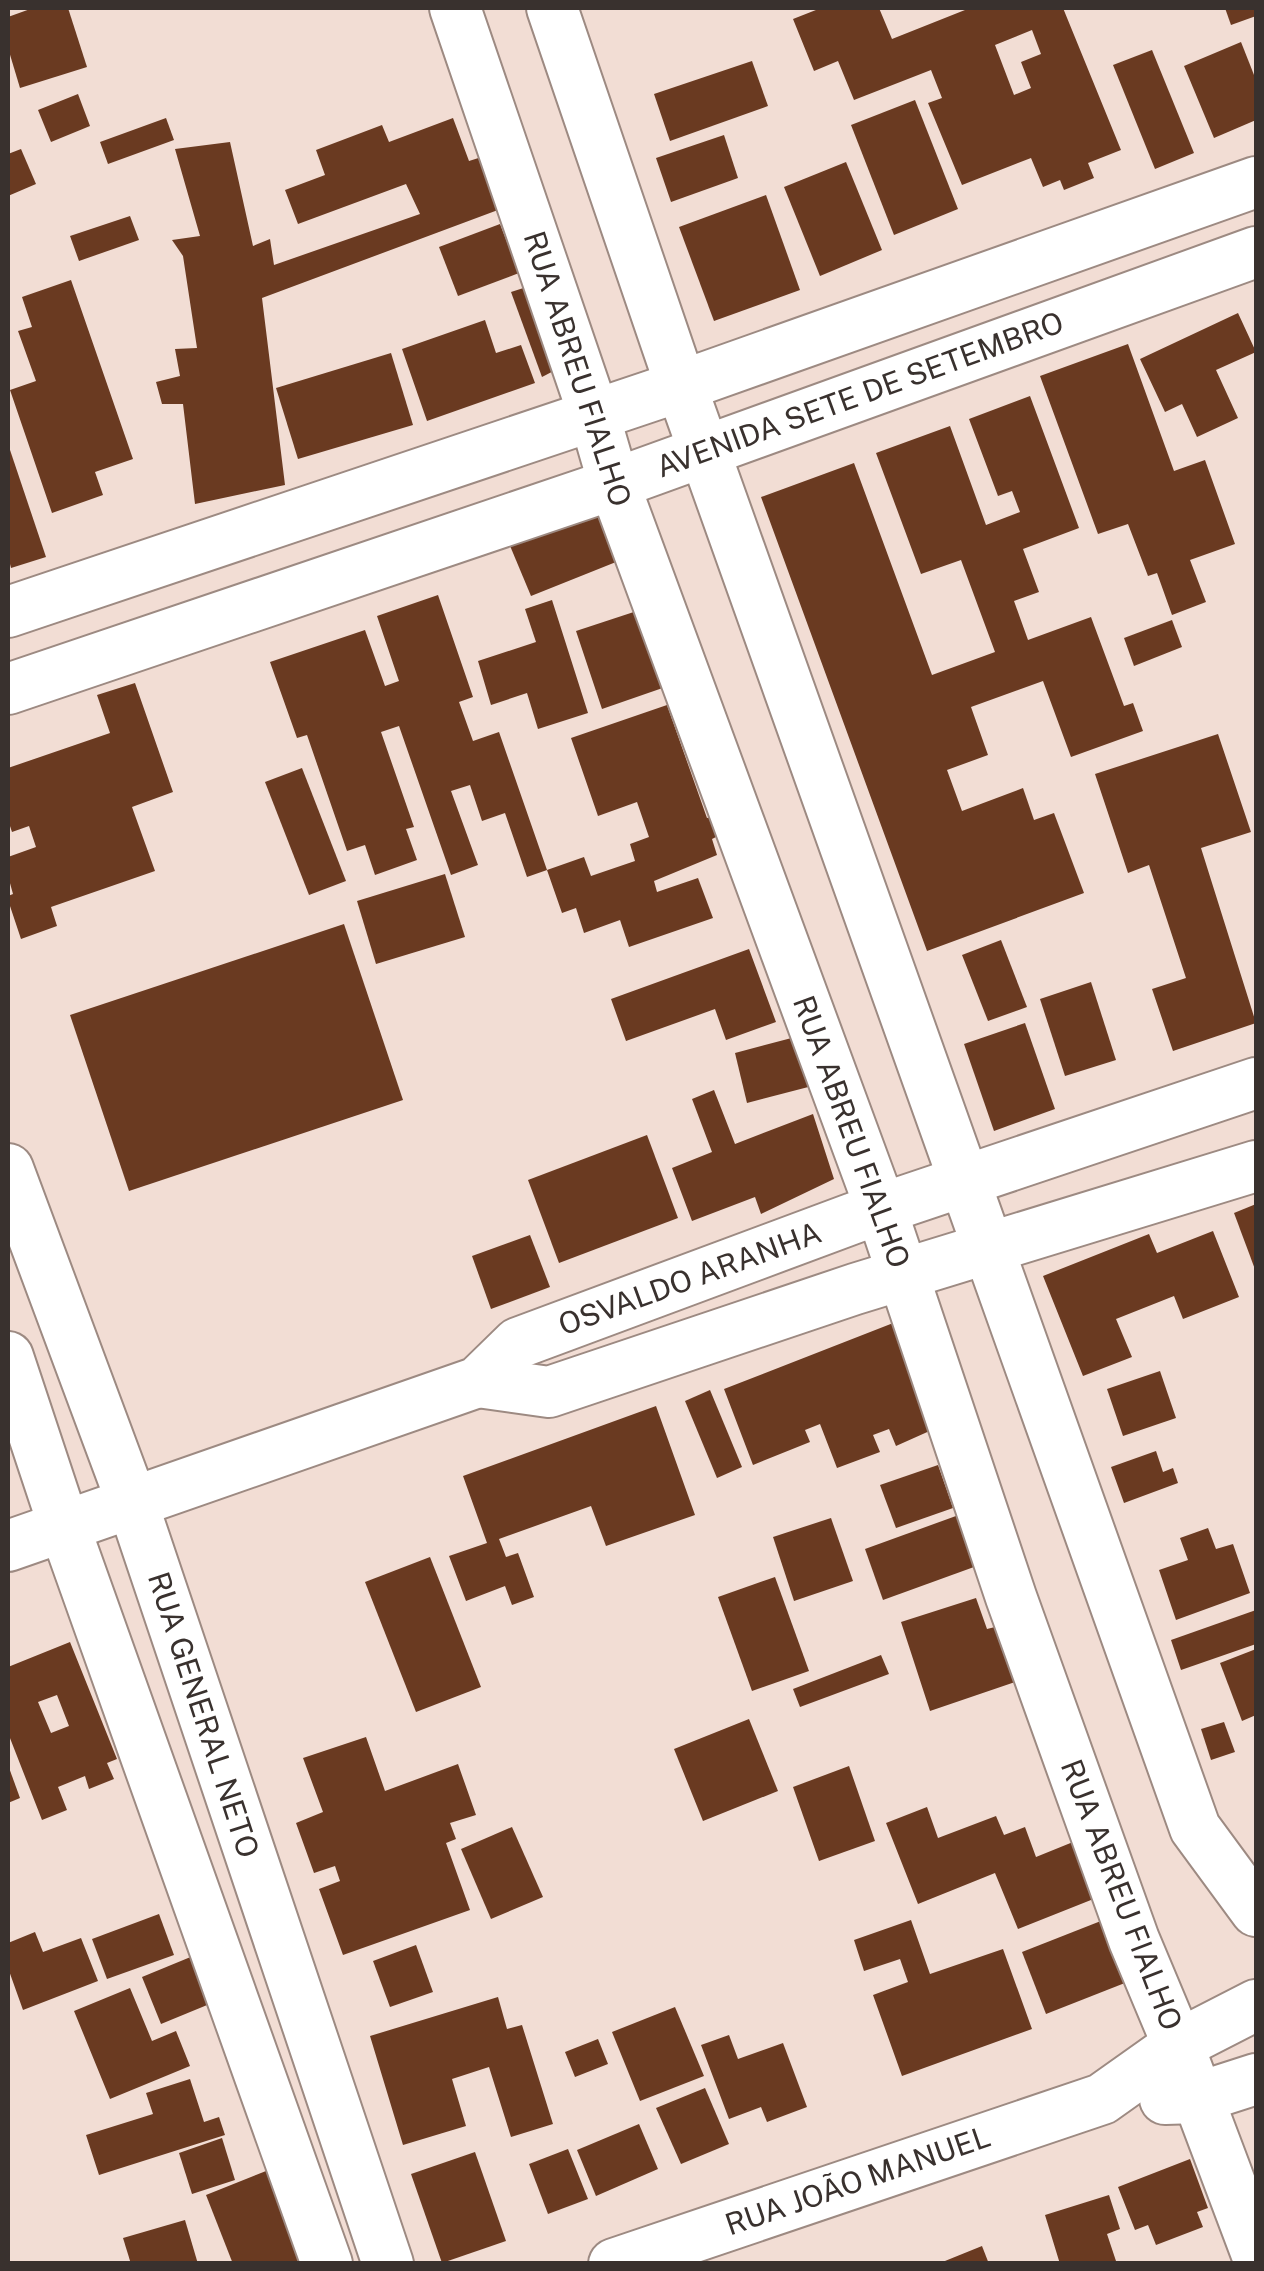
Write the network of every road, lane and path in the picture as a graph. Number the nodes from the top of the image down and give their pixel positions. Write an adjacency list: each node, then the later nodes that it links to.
1 (455, 8): 8 (street, RUA ABREU FIALHO)
2 (552, 8): 6 (street)
3 (1236, 190): 4 (street); 5 (street)
4 (1246, 256): 7 (street, AVENIDA SETE DE SETEMBRO)
5 (851, 326): 6 (street); 7 (street)
6 (681, 386): 8 (street); 9 (street)
7 (874, 390): 9 (street, AVENIDA SETE DE SETEMBRO)
8 (594, 415): 10 (street); 11 (street, RUA ABREU FIALHO)
9 (704, 451): 11 (street, AVENIDA SETE DE SETEMBRO); 19 (street)
10 (394, 482): 12 (street); 13 (street)
11 (614, 484): 12 (street, AVENIDA SETE DE SETEMBRO); 21 (street, RUA ABREU FIALHO)
12 (416, 551): 14 (street, AVENIDA SETE DE SETEMBRO)
13 (8, 611): 14 (street)
14 (19, 685)
15 (1256, 1082): 16 (street, OSVALDO ARANHA)
16 (1149, 1118): 19 (street, OSVALDO ARANHA); 20 (street)
17 (1256, 1166): 20 (street, OSVALDO ARANHA)
18 (8, 1169): 26 (street, RUA GENERAL NETO)
19 (959, 1183): 21 (street, OSVALDO ARANHA); 22 (street)
20 (1174, 1193): 22 (street, OSVALDO ARANHA)
21 (888, 1207): 23 (street, RUA ABREU FIALHO); 25 (street, OSVALDO ARANHA)
22 (979, 1251): 23 (street, OSVALDO ARANHA); 29 (street)
23 (909, 1272): 25 (street, OSVALDO ARANHA); 33 (street, RUA ABREU FIALHO)
24 (8, 1357): 27 (street)
25 (478, 1382): 26 (street, OSVALDO ARANHA)
26 (132, 1502): 27 (street, OSVALDO ARANHA); 30 (street, RUA GENERAL NETO)
27 (64, 1526): 28 (street, OSVALDO ARANHA); 31 (street)
28 (8, 1546)
29 (1256, 1910)
30 (270, 1918): 31 (street); 39 (street, RUA GENERAL NETO)
31 (210, 1936): 38 (street)
32 (1256, 2005): 33 (street, RUA JOÃO MANUEL)
33 (1178, 2045): 35 (street, RUA ABREU FIALHO); 36 (street, RUA JOÃO MANUEL)
34 (1256, 2079): 35 (street, RUA JOÃO MANUEL)
35 (1198, 2098): 36 (street, RUA JOÃO MANUEL); 37 (street, RUA ABREU FIALHO)
36 (1102, 2099): 40 (street, RUA JOÃO MANUEL)
37 (1256, 2252)
38 (326, 2264)
39 (388, 2264)
40 (614, 2264)

